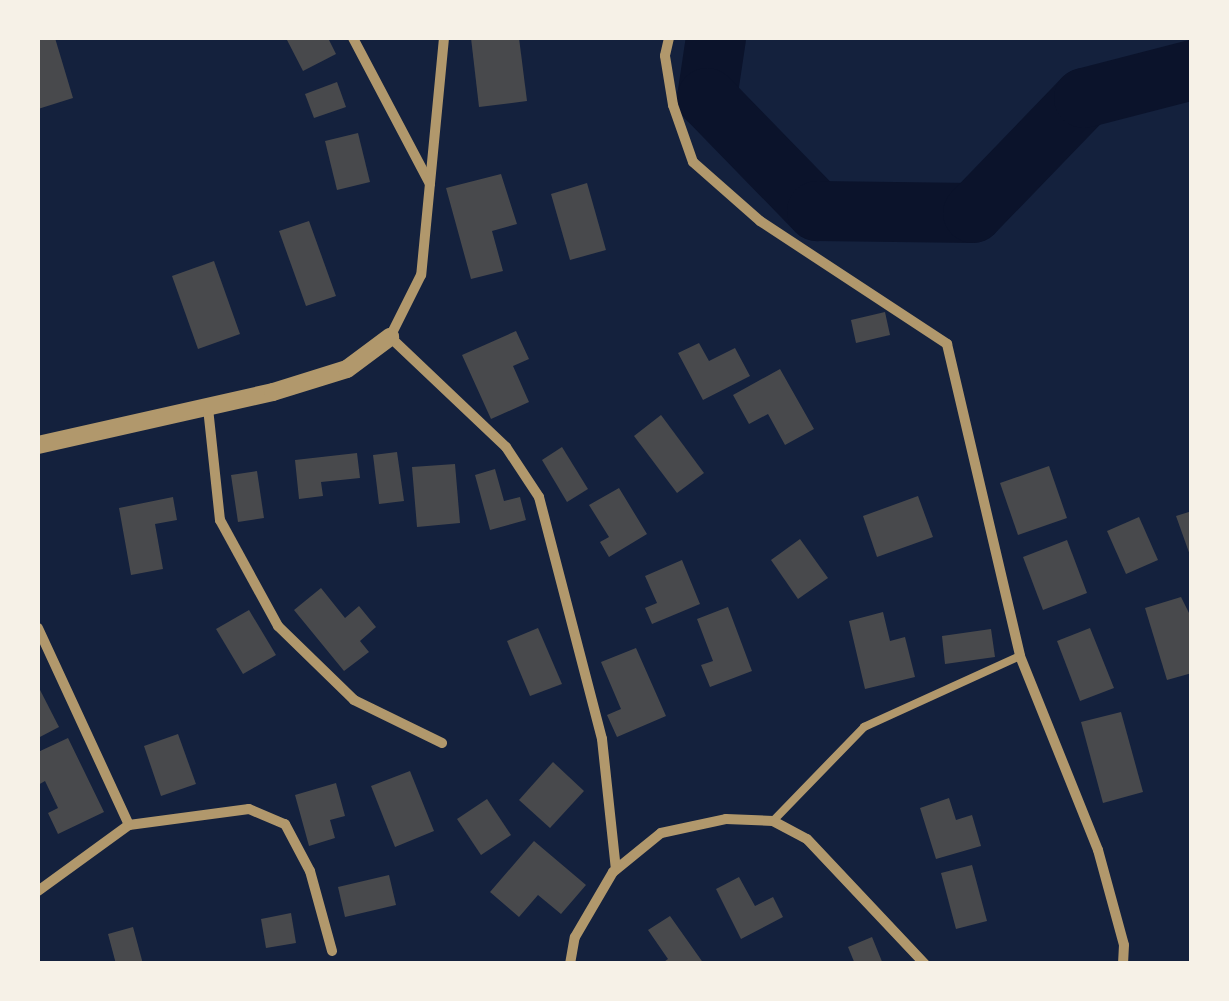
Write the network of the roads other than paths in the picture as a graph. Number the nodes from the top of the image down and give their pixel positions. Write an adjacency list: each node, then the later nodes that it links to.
1 (353, 38): 4 (street)
2 (444, 38): 4 (street)
3 (670, 38): 9 (street)
4 (431, 185): 5 (street)
5 (390, 337): 6 (street); 13 (street)
6 (208, 408): 7 (street); 10 (street)
7 (38, 445)
8 (38, 628): 12 (street)
9 (1020, 656): 11 (lane); 18 (street)
10 (442, 744)
11 (773, 820): 13 (street); 17 (street)
12 (129, 825): 14 (street); 15 (street)
13 (616, 869): 16 (street)
14 (38, 891)
15 (332, 951)
16 (570, 964)
17 (925, 964)
18 (1123, 964)

